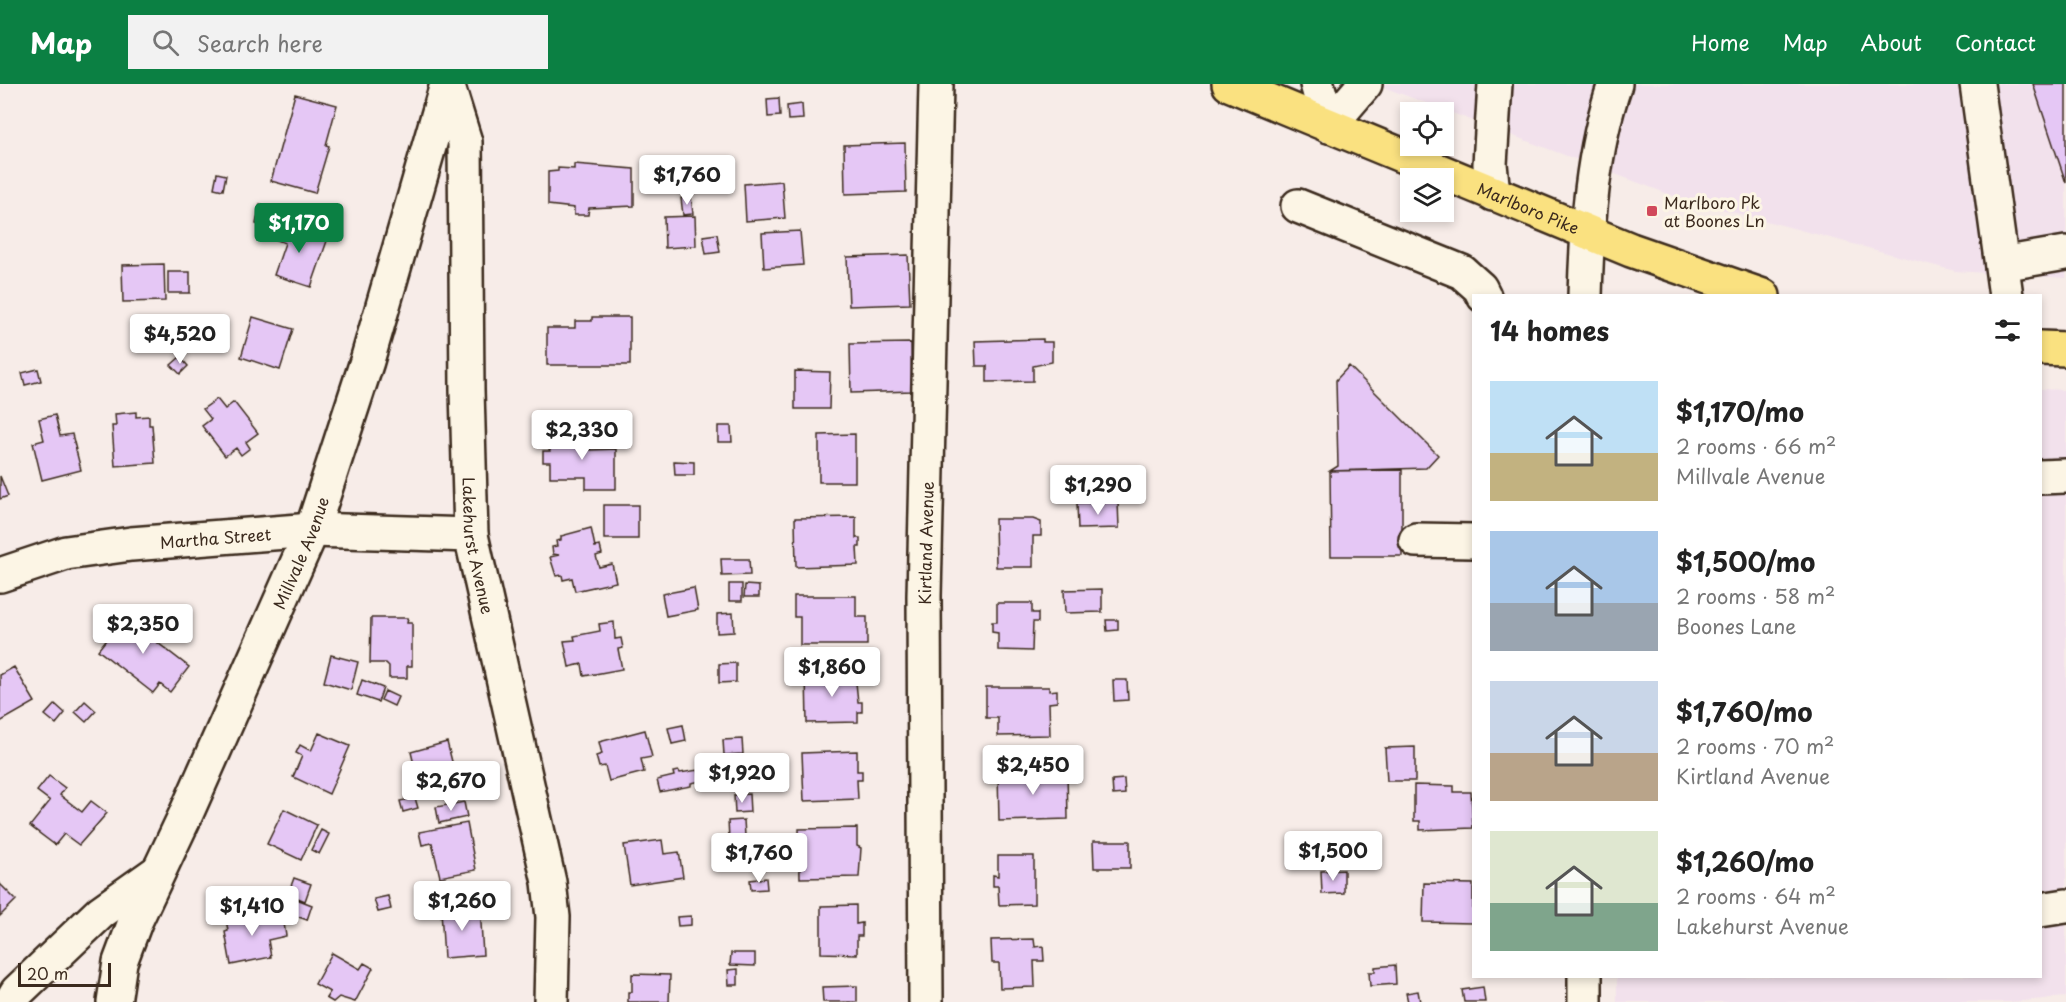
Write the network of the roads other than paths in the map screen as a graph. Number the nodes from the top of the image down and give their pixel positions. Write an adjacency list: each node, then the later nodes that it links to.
1 (936, 84): 33 (street, Kirtland Avenue)
2 (1229, 84): 9 (main road, Marlboro Pike)
3 (1317, 84): 9 (street)
4 (1365, 84): 9 (street)
5 (1496, 84): 10 (street)
6 (1615, 84): 12 (street)
7 (1977, 84): 14 (street)
8 (447, 86): 22 (street, Millvale Avenue); 23 (street, Lakehurst Avenue)
9 (1329, 126): 10 (main road, Marlboro Pike)
10 (1493, 194): 12 (main road, Marlboro Pike)
11 (1298, 206): 15 (street)
12 (1587, 230): 16 (street); 17 (main road, Marlboro Pike)
13 (2066, 253): 14 (street)
14 (2004, 280)
15 (1483, 294)
16 (1585, 294)
17 (1757, 294)
18 (2042, 348): 19 (main road)
19 (2066, 349)
20 (2066, 476): 21 (street)
21 (2042, 477)
22 (312, 530): 23 (street, Martha Street); 26 (street, Martha Street); 27 (street, Millvale Avenue)
23 (471, 535): 32 (street, Lakehurst Avenue)
24 (1416, 540): 25 (street)
25 (1472, 541)
26 (0, 575)
27 (157, 872): 30 (street); 31 (street, Millvale Avenue)
28 (2066, 906): 29 (street)
29 (2042, 910)
30 (11, 1002)
31 (114, 1002)
32 (550, 1002)
33 (926, 1002)

